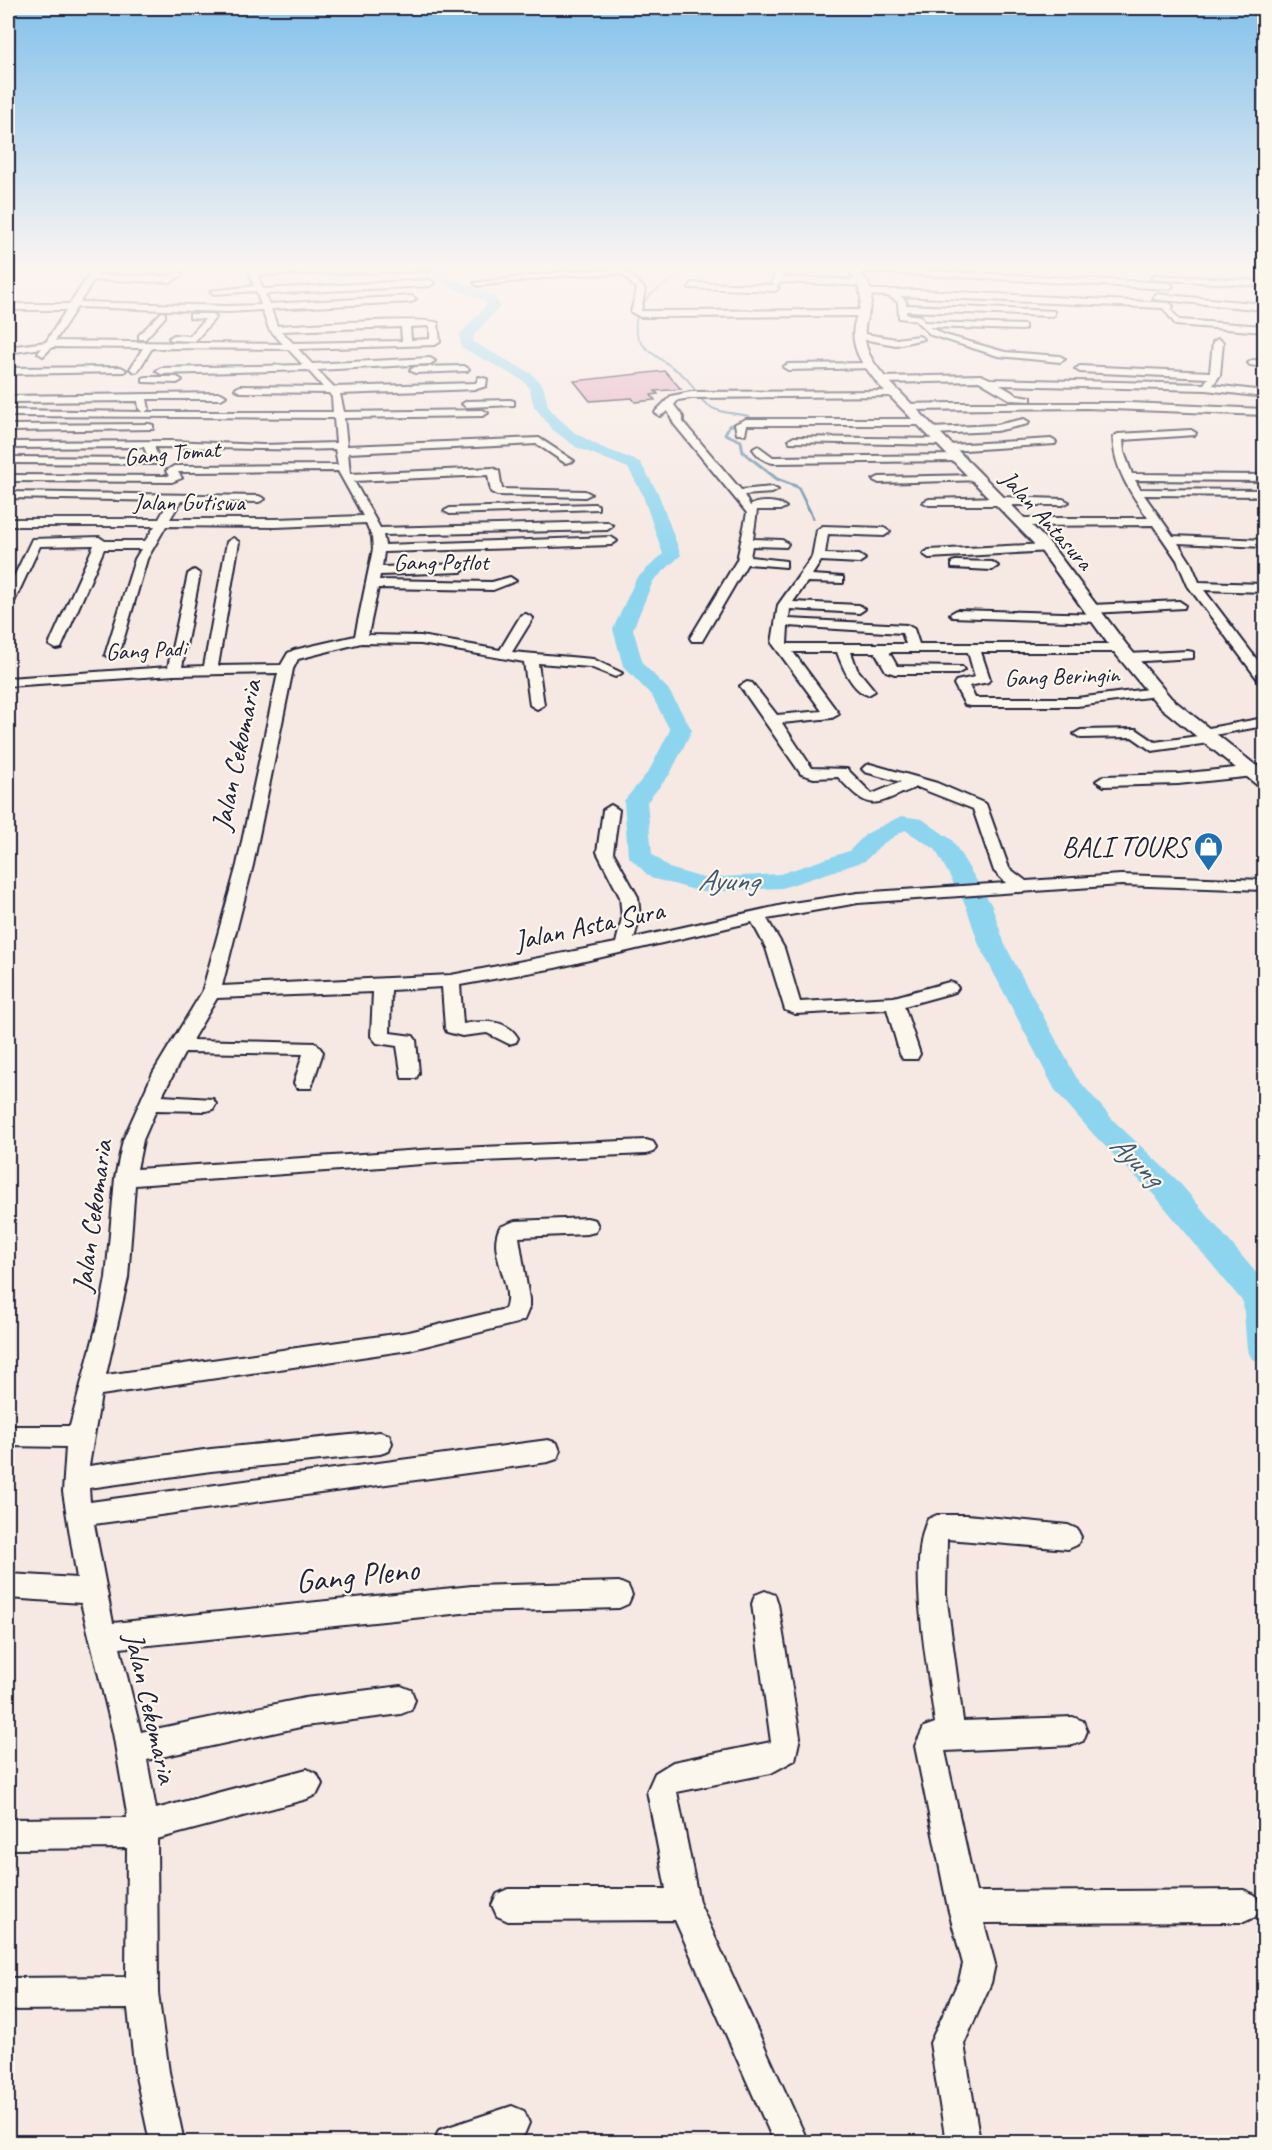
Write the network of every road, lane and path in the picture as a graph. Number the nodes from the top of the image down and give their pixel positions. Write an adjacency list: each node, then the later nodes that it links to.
1 (307, 367): 11 (street)
2 (358, 367): 11 (street)
3 (872, 367): 22 (main road, Jalan Antasura)
4 (1215, 367): 12 (street)
5 (464, 369): 11 (street)
6 (1080, 369): 12 (street)
7 (121, 370): 9 (street)
8 (234, 370): 10 (street); 11 (street); 16 (street)
9 (8, 371)
10 (161, 371)
11 (316, 374): 19 (street); 24 (street)
12 (1214, 376): 17 (street); 20 (street)
13 (8, 378): 14 (street)
14 (99, 378)
15 (482, 379): 24 (street)
16 (146, 380)
17 (1254, 381)
18 (992, 382): 20 (street); 22 (street); 27 (street)
19 (263, 383)
20 (1206, 387): 25 (street)
21 (240, 388): 24 (street)
22 (889, 388): 23 (street); 40 (main road, Jalan Antasura); 72 (street)
23 (963, 388)
24 (334, 391): 60 (street)
25 (1264, 394)
26 (221, 396): 28 (street)
27 (1200, 397)
28 (141, 398): 29 (street); 35 (street)
29 (8, 399)
30 (510, 403): 37 (street)
31 (763, 410): 38 (street)
32 (889, 410): 40 (street)
33 (1264, 412): 40 (street)
34 (8, 413): 35 (street)
35 (144, 413): 48 (street)
36 (483, 413): 37 (street)
37 (398, 414): 60 (street)
38 (743, 414)
39 (1058, 417): 41 (street)
40 (921, 418): 42 (street); 50 (street); 62 (main road, Jalan Antasura)
41 (963, 418)
42 (1024, 422)
43 (421, 425): 60 (street)
44 (149, 427): 45 (street)
45 (8, 428)
46 (505, 428): 56 (street)
47 (533, 428): 54 (street)
48 (177, 429): 49 (street); 49 (street); 59 (street)
49 (221, 430): 60 (street); 60 (street)
50 (741, 432)
51 (1191, 433): 73 (street)
52 (468, 440): 57 (street); 68 (street); 70 (street)
53 (794, 440): 62 (street)
54 (539, 441): 56 (street); 69 (street)
55 (1051, 442): 62 (street)
56 (512, 443): 57 (street)
57 (492, 444): 64 (street)
58 (8, 445): 59 (street)
59 (148, 445): 63 (street)
60 (345, 449): 66 (street); 68 (street); 68 (street); 75 (street, Gang Tomat); 95 (street)
61 (758, 449): 62 (street)
62 (952, 449): 76 (main road, Jalan Antasura)
63 (156, 458): 65 (street); 67 (street)
64 (500, 458)
65 (216, 459)
66 (396, 459)
67 (8, 460)
68 (417, 460): 82 (street)
69 (569, 461)
70 (472, 467)
71 (744, 475): 72 (street)
72 (724, 476): 79 (street)
73 (1127, 477): 77 (street); 84 (street)
74 (8, 478): 75 (street)
75 (41, 478): 93 (street)
76 (980, 478): 78 (street); 88 (main road, Jalan Antasura)
77 (1264, 478)
78 (879, 480)
79 (740, 489): 80 (street); 94 (street)
80 (772, 490)
81 (1264, 493): 84 (street)
82 (585, 494)
83 (8, 495): 93 (street)
84 (1141, 496): 90 (street); 96 (street)
85 (177, 498): 86 (street); 93 (street); 97 (street)
86 (259, 499)
87 (928, 501): 88 (street)
88 (1001, 501): 89 (street); 98 (main road, Jalan Antasura)
89 (1063, 501)
90 (1264, 502)
91 (594, 507): 100 (street)
92 (780, 507): 94 (street)
93 (15, 514): 97 (street, Jalan Gutiswa)
94 (756, 517): 106 (street)
95 (371, 519): 97 (street, Jalan Gutiswa); 101 (street)
96 (1157, 521): 98 (street); 103 (street)
97 (162, 522): 110 (street)
98 (1021, 522): 112 (main road, Jalan Antasura)
99 (607, 526): 100 (street)
100 (446, 531): 101 (street)
101 (377, 532): 113 (street)
102 (884, 532): 117 (street)
103 (1169, 539): 107 (street); 115 (street)
104 (233, 542): 154 (street)
105 (611, 542): 111 (street)
106 (748, 542): 108 (street); 119 (street)
107 (1264, 543)
108 (782, 544)
109 (100, 545): 110 (street); 130 (street); 140 (street)
110 (147, 545): 147 (street)
111 (503, 547): 113 (street); 120 (street)
112 (1046, 548): 114 (street); 135 (main road, Jalan Antasura)
113 (379, 549): 124 (street)
114 (986, 552): 114 (street)
115 (1178, 552): 116 (street); 128 (street)
116 (1264, 553)
117 (818, 557): 118 (street); 125 (street)
118 (859, 559)
119 (743, 560): 121 (street); 138 (street)
120 (507, 562)
121 (782, 564)
122 (461, 568): 124 (street)
123 (194, 574): 156 (street)
124 (375, 575): 127 (street, Gang Potlot); 139 (street)
125 (805, 578): 126 (street); 131 (street)
126 (839, 580)
127 (510, 581)
128 (1194, 586): 129 (street); 151 (street)
129 (1264, 588)
130 (8, 602)
131 (784, 605): 133 (street); 137 (street)
132 (1179, 605): 135 (street)
133 (859, 609)
134 (957, 614): 135 (street)
135 (1096, 614): 146 (main road, Jalan Antasura)
136 (526, 618): 148 (street)
137 (780, 622): 141 (street); 144 (street)
138 (697, 638)
139 (361, 639): 148 (street, Jalan Cekomaria); 153 (street, Jalan Cekomaria)
140 (56, 645)
141 (783, 648): 142 (street); 164 (street)
142 (843, 650): 143 (street); 161 (street)
143 (881, 650): 144 (street); 155 (street)
144 (915, 650): 145 (street)
145 (974, 650): 146 (street); 162 (street, Gang Beringin)
146 (1124, 653): 149 (street); 162 (main road, Jalan Antasura)
147 (112, 655)
148 (503, 655): 150 (street, Jalan Cekomaria)
149 (1188, 655)
150 (530, 659): 157 (street, Jalan Cekomaria); 163 (street)
151 (1250, 660): 152 (street); 158 (street)
152 (1264, 660)
153 (286, 669): 154 (street, Gang Padi); 181 (street, Jalan Cekomaria)
154 (210, 670): 156 (street, Gang Padi)
155 (957, 670)
156 (174, 671): 159 (street, Gang Padi)
157 (615, 673)
158 (1264, 678)
159 (8, 682)
160 (747, 686): 164 (street)
161 (868, 691)
162 (1156, 692): 167 (main road, Jalan Antasura)
163 (537, 705)
164 (774, 720): 171 (street)
165 (1264, 722): 167 (street)
166 (1081, 734): 167 (street)
167 (1207, 736): 169 (main road, Jalan Antasura)
168 (870, 769): 171 (street)
169 (1258, 771): 170 (street); 172 (main road, Jalan Antasura)
170 (1104, 781)
171 (915, 782): 175 (street)
172 (1264, 782)
173 (611, 810): 177 (street)
174 (1264, 885): 175 (street, Jalan Asta Sura)
175 (1021, 886): 176 (street, Jalan Asta Sura)
176 (756, 916): 177 (street, Jalan Asta Sura); 182 (street)
177 (624, 945): 178 (street, Jalan Asta Sura)
178 (451, 981): 179 (street, Jalan Asta Sura); 183 (street)
179 (382, 985): 181 (street, Jalan Asta Sura); 186 (street)
180 (949, 988): 182 (street)
181 (211, 992): 184 (street, Jalan Cekomaria)
182 (894, 1003): 185 (street)
183 (509, 1038)
184 (178, 1046): 187 (street); 188 (street, Jalan Cekomaria)
185 (910, 1054)
186 (409, 1074)
187 (304, 1083)
188 (149, 1103): 189 (street); 191 (street, Jalan Cekomaria)
189 (206, 1104)
190 (646, 1147): 191 (street)
191 (125, 1178): 193 (street, Jalan Cekomaria)
192 (587, 1226): 193 (street)
193 (90, 1387): 195 (street, Jalan Cekomaria)
194 (8, 1436): 195 (street)
195 (80, 1437): 198 (street, Jalan Cekomaria)
196 (380, 1443): 198 (street)
197 (548, 1451): 199 (street)
198 (76, 1479): 199 (street, Jalan Cekomaria)
199 (79, 1515): 202 (street, Jalan Cekomaria)
200 (1068, 1536): 208 (street)
201 (8, 1586): 202 (street)
202 (92, 1591): 205 (street, Jalan Cekomaria)
203 (619, 1595): 205 (street, Gang Pleno)
204 (765, 1604): 213 (street)
205 (102, 1637): 209 (street, Jalan Cekomaria)
206 (401, 1700): 209 (street)
207 (1073, 1731): 208 (street)
208 (951, 1736): 216 (street)
209 (130, 1749): 211 (street, Jalan Cekomaria)
210 (307, 1785): 211 (street)
211 (142, 1830): 212 (street); 217 (street, Jalan Cekomaria)
212 (8, 1834)
213 (684, 1904): 214 (street); 222 (street)
214 (508, 1905)
215 (1244, 1906): 216 (street)
216 (964, 1908): 223 (street)
217 (142, 1993): 218 (street); 220 (street, Jalan Cekomaria)
218 (8, 1994)
219 (512, 2123): 221 (street)
220 (166, 2142)
221 (451, 2142)
222 (791, 2142)
223 (963, 2142)

